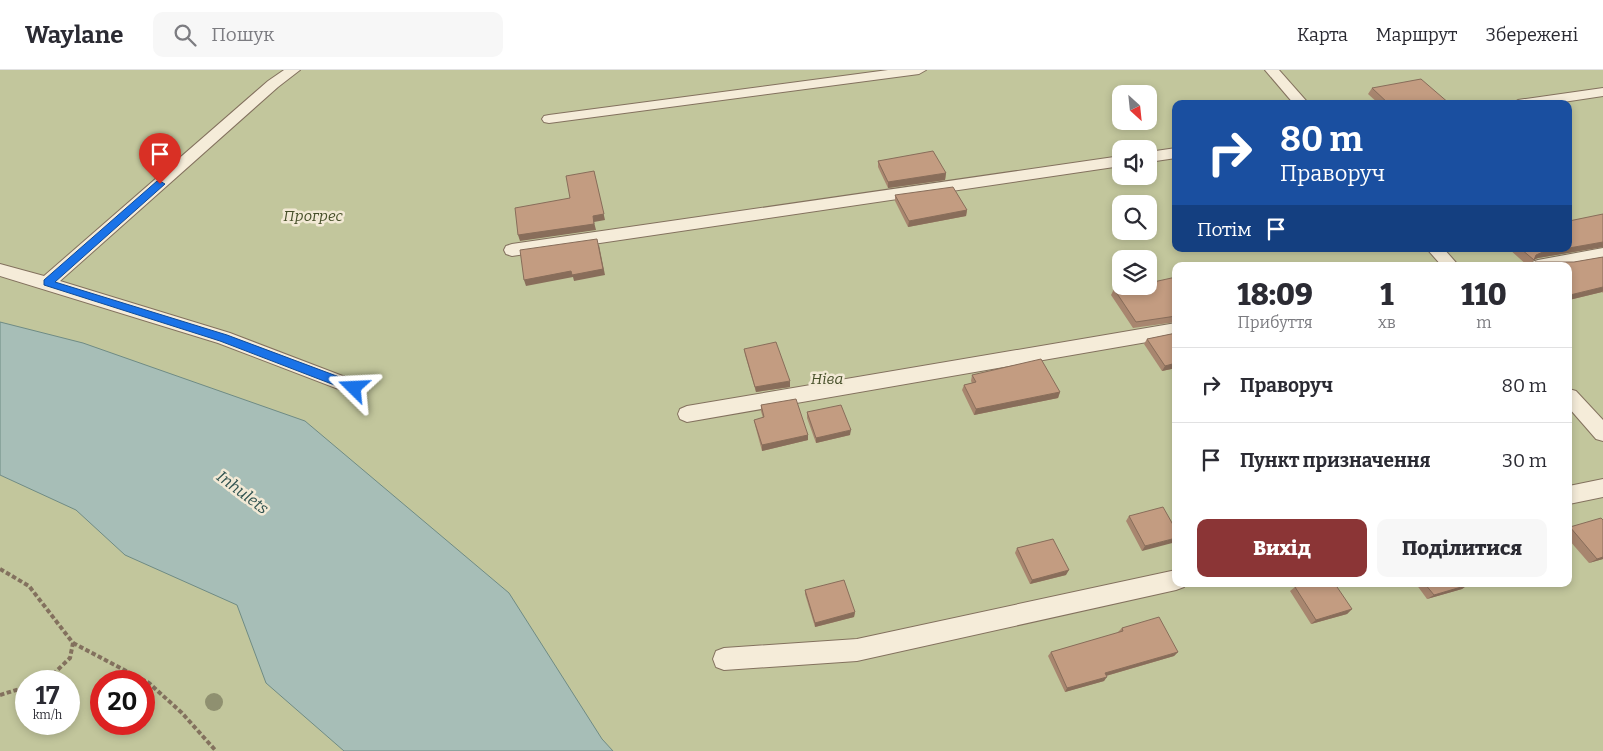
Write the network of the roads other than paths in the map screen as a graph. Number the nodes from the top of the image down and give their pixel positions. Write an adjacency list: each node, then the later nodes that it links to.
1 (293, 70): 17 (lane)
2 (919, 70): 7 (lane)
3 (1272, 70): 5 (lane)
4 (1603, 92): 6 (lane)
5 (1298, 100)
6 (1546, 100)
7 (549, 119)
8 (1172, 154): 9 (lane)
9 (1157, 156)
10 (1112, 162): 11 (lane)
11 (512, 250)
12 (1438, 252): 14 (lane)
13 (1603, 254): 15 (lane)
14 (1447, 262)
15 (1560, 262)
16 (0, 270): 17 (lane)
17 (47, 283): 19 (lane)
18 (1172, 331): 21 (lane)
19 (354, 388)
20 (1572, 399): 22 (lane)
21 (687, 414)
22 (1603, 433)
23 (1603, 488): 24 (lane)
24 (1572, 494)
25 (1172, 581): 26 (lane)
26 (724, 659)

